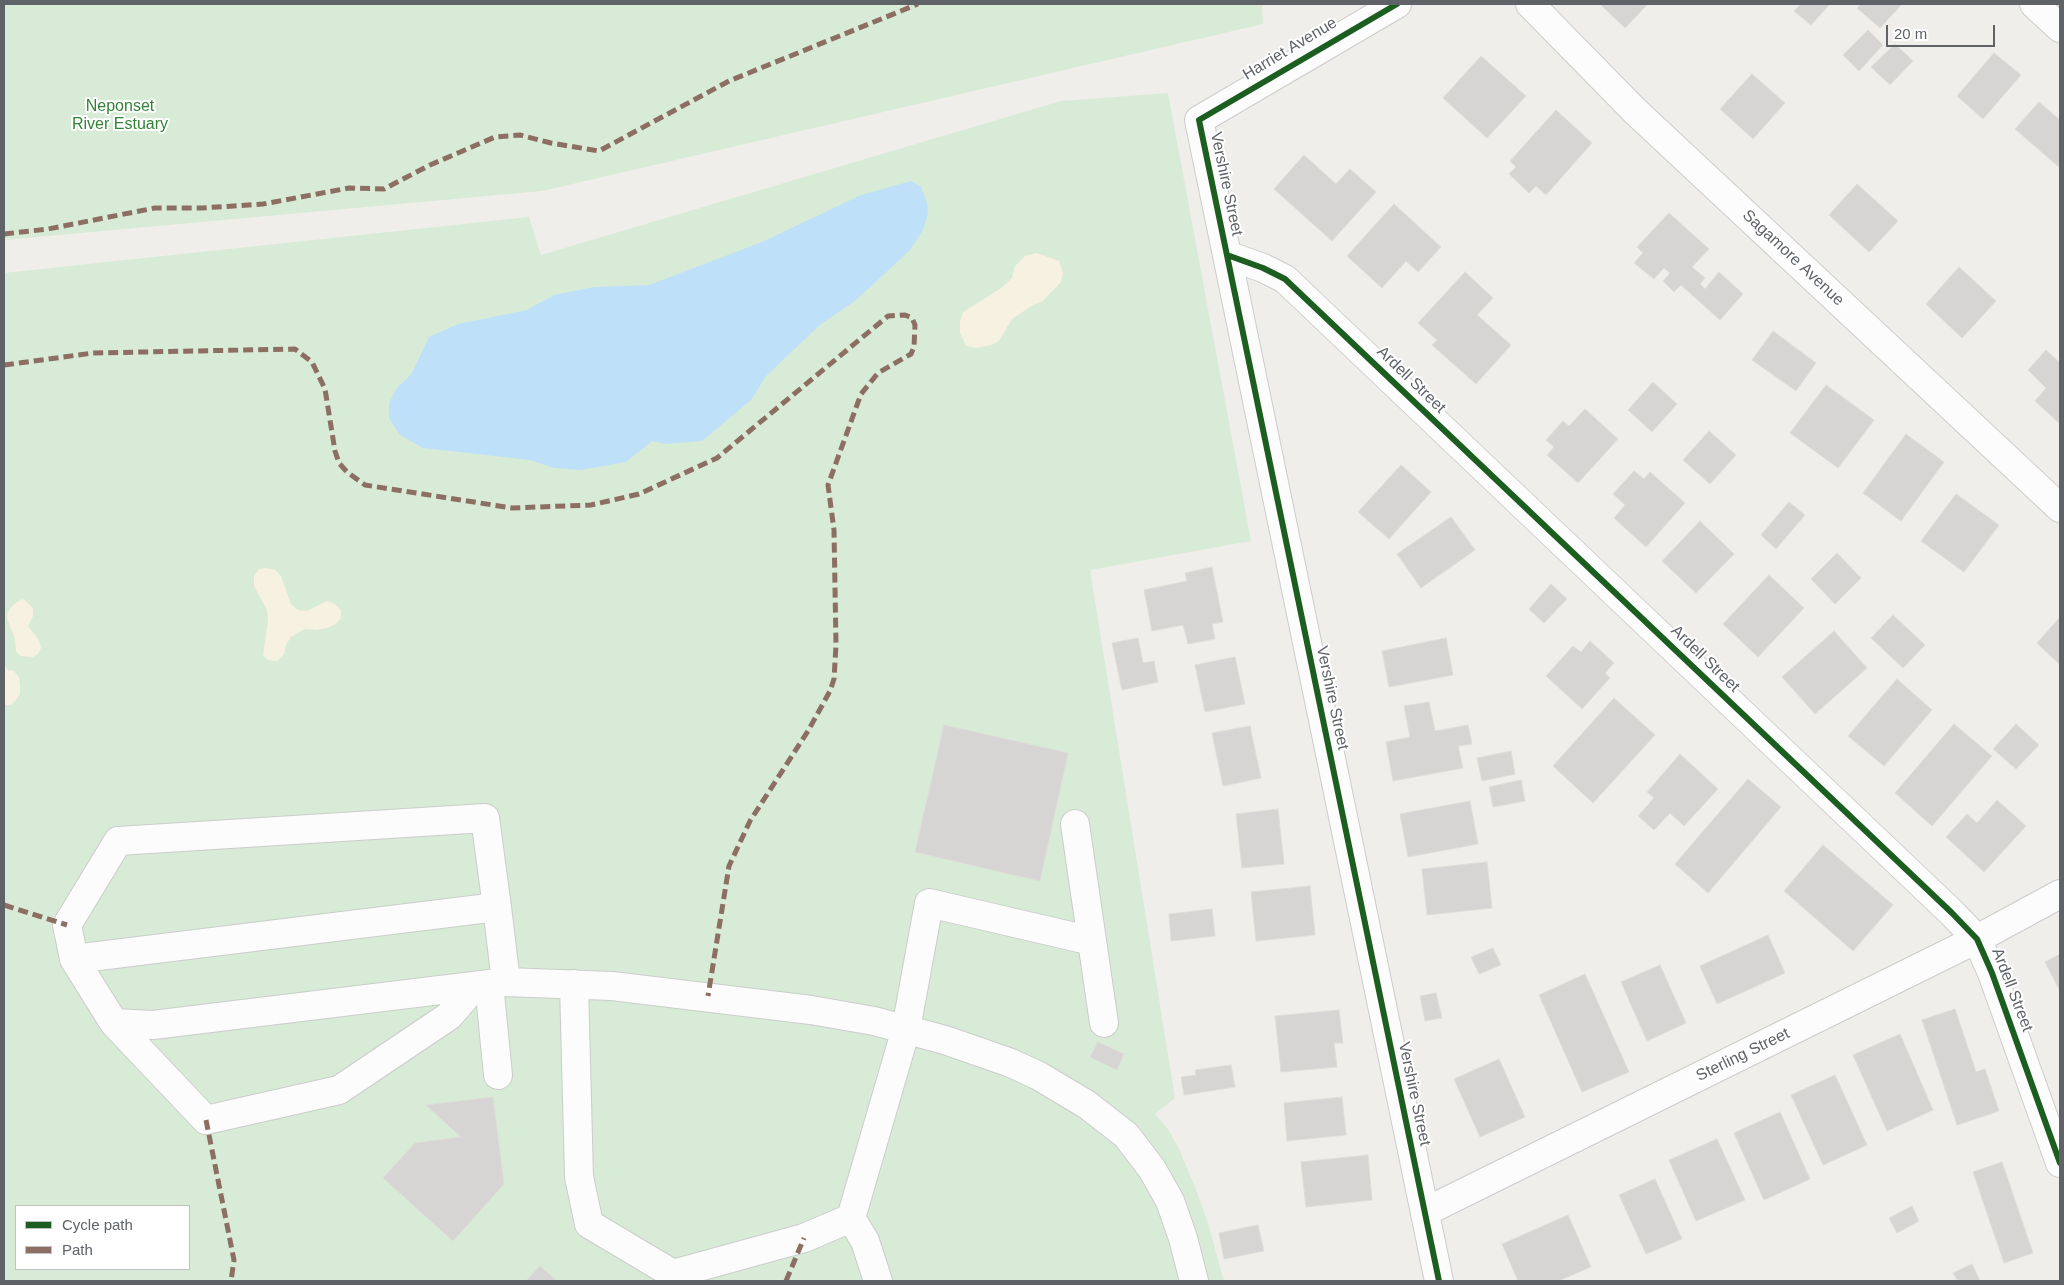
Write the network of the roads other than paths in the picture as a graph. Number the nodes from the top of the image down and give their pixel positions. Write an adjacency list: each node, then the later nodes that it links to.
1 (1397, 4): 5 (street, Harriet Avenue)
2 (1530, 4): 7 (street, Sagamore Avenue)
3 (2034, 4): 4 (street)
4 (2060, 28)
5 (1199, 120): 6 (street, Vershire Street)
6 (1227, 255): 11 (street, Ardell Street); 21 (street, Vershire Street)
7 (2060, 508)
8 (1075, 824): 12 (street)
9 (2060, 894): 11 (street, Sterling Street)
10 (497, 907): 13 (street); 13 (street); 14 (street)
11 (1977, 939): 20 (street, Ardell Street); 21 (street, Sterling Street)
12 (1092, 941): 17 (street); 18 (street)
13 (74, 959): 16 (street)
14 (490, 984): 15 (street); 16 (street); 16 (street); 19 (street)
15 (574, 984): 18 (street); 22 (street)
16 (114, 1023)
17 (1104, 1023)
18 (906, 1030): 22 (street); 24 (street)
19 (498, 1075)
20 (2060, 1163)
21 (1425, 1212): 25 (street, Vershire Street)
22 (851, 1218): 23 (street)
23 (878, 1281)
24 (1194, 1281)
25 (1439, 1281)

